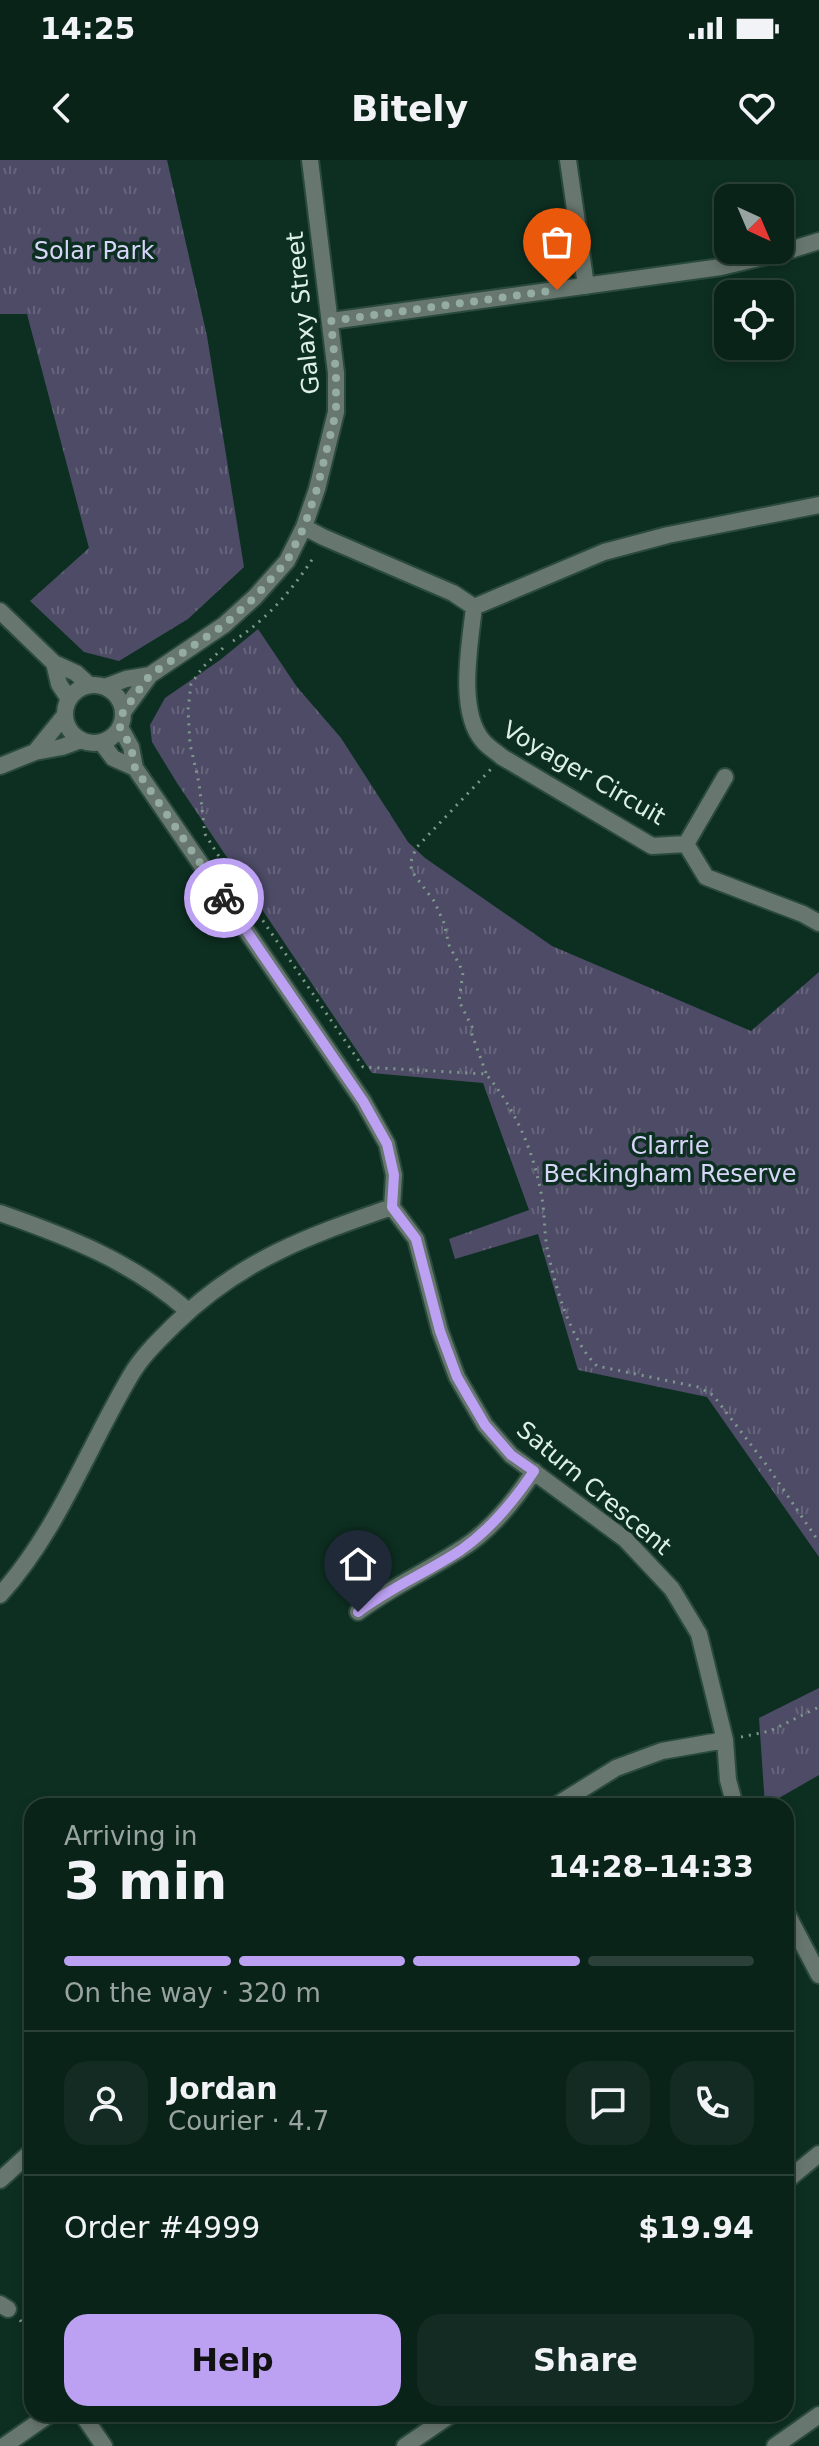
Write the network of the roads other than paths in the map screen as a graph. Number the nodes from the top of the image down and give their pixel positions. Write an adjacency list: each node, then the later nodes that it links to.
1 (310, 160): 5 (street, Galaxy Street)
2 (568, 160): 4 (street)
3 (819, 241): 4 (street)
4 (586, 286): 5 (street)
5 (331, 321): 7 (street, Galaxy Street)
6 (819, 505): 8 (street)
7 (304, 527): 8 (street); 11 (street, Galaxy Street)
8 (474, 607): 21 (street, Voyager Circuit)
9 (0, 611): 10 (street)
10 (54, 663): 12 (street); 13 (street)
11 (150, 675): 12 (street, Galaxy Street); 14 (street, Galaxy Street)
12 (97, 686): 13 (street); 14 (street)
13 (67, 707): 15 (street); 17 (street)
14 (121, 720): 16 (street); 19 (street)
15 (81, 740): 16 (street); 17 (street)
16 (101, 742): 19 (street)
17 (35, 752): 18 (street)
18 (0, 766)
19 (135, 768): 23 (street)
20 (725, 777): 21 (street)
21 (686, 844): 22 (street, Voyager Circuit)
22 (819, 923)
23 (392, 1207): 25 (street); 26 (street, Saturn Crescent)
24 (0, 1213): 25 (street)
25 (188, 1311): 27 (street)
26 (534, 1471): 28 (street); 29 (street, Saturn Crescent)
27 (0, 1595)
28 (358, 1612)
29 (725, 1740): 30 (street); 31 (street, Saturn Crescent)
30 (568, 1798)
31 (733, 1798)
32 (794, 1929): 33 (street)
33 (819, 1975)
34 (819, 2154): 36 (street)
35 (24, 2158): 37 (street)
36 (794, 2174)
37 (0, 2180)
38 (819, 2415): 45 (street)
39 (38, 2422): 42 (street)
40 (88, 2422): 43 (street)
41 (440, 2422): 44 (street)
42 (4, 2446)
43 (104, 2446)
44 (405, 2446)
45 (775, 2446)

